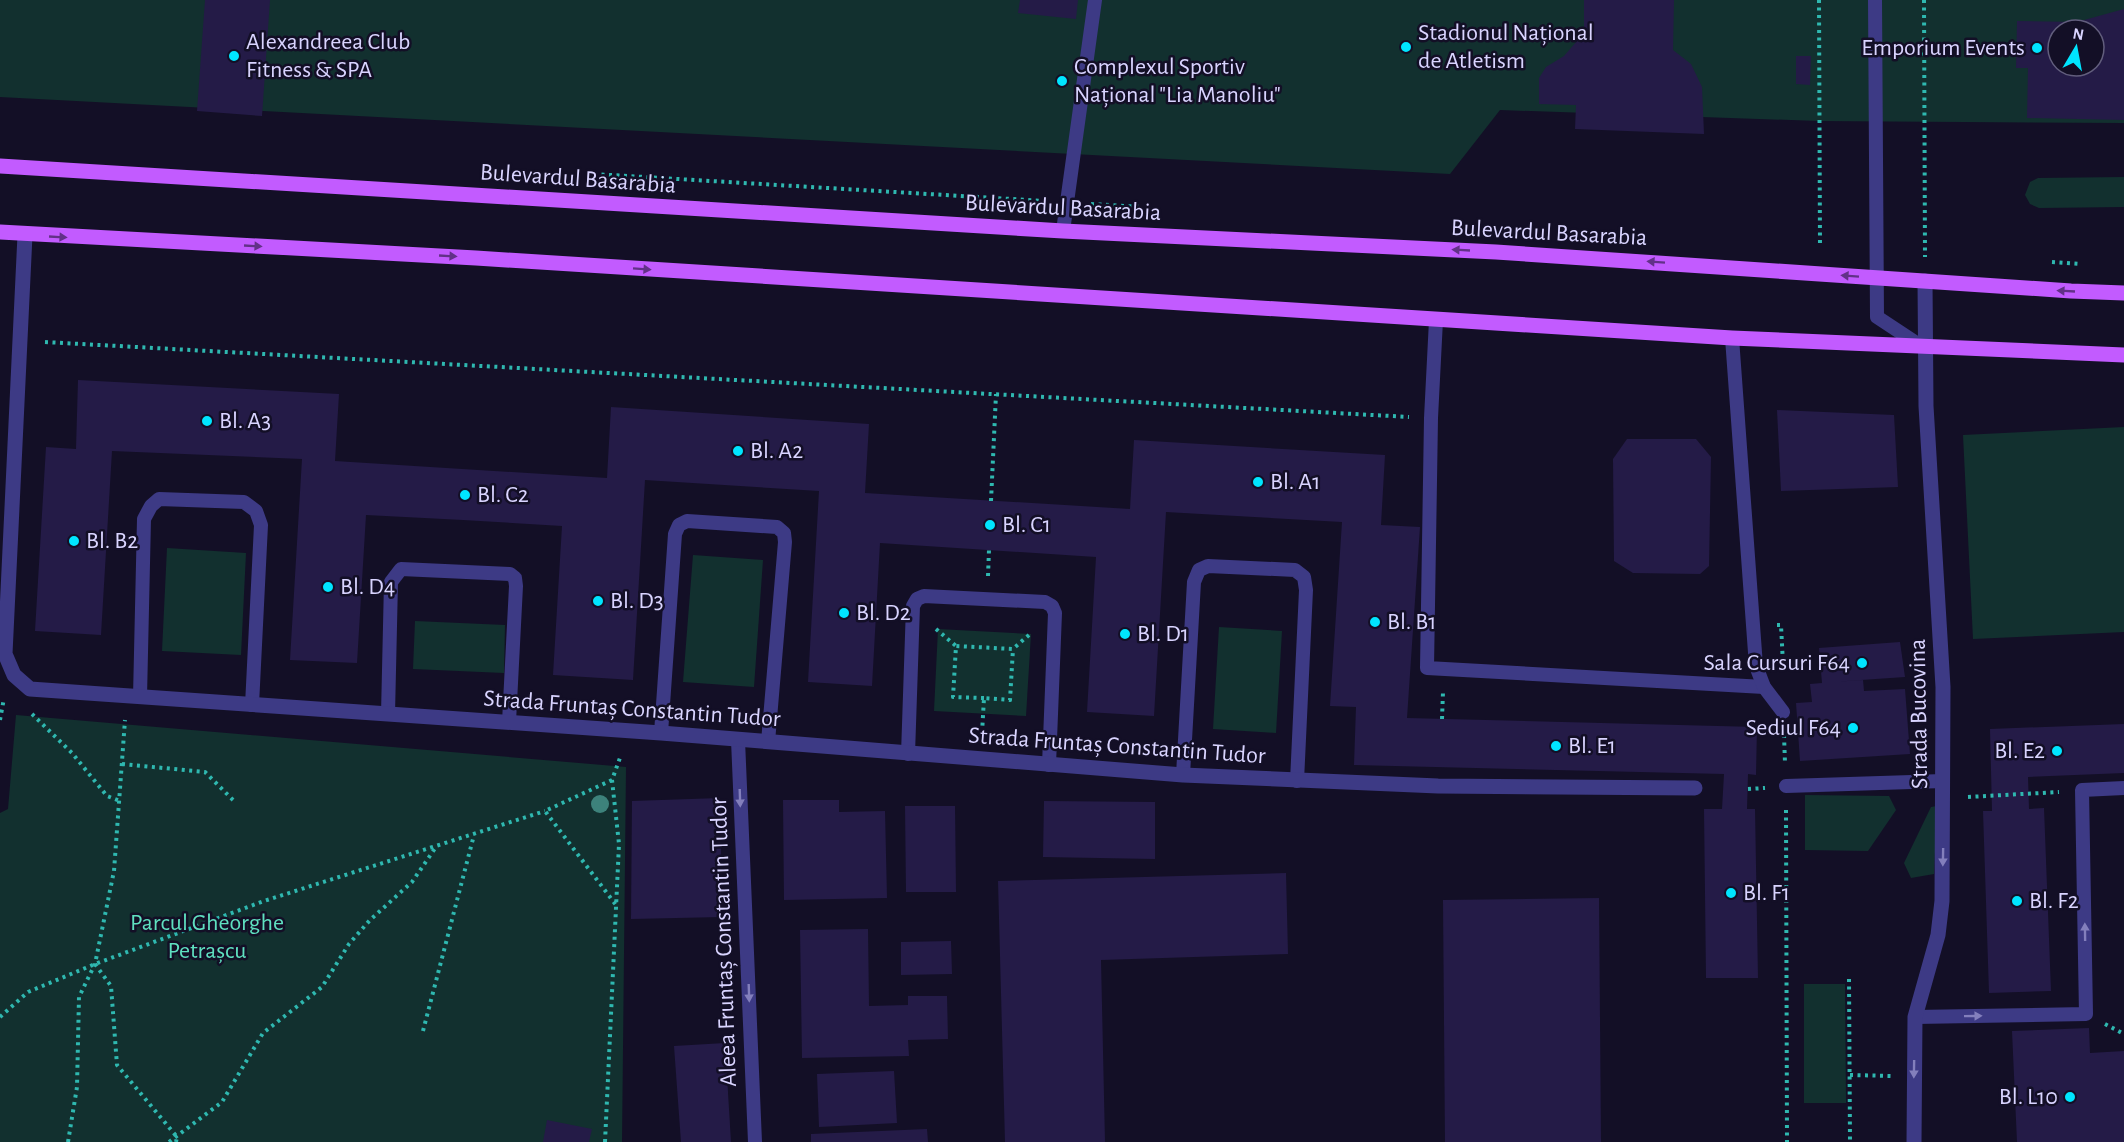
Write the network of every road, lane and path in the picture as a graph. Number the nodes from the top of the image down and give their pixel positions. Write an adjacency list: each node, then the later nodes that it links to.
1 (1095, 0): 7 (lane)
2 (1819, 0): 12 (path)
3 (1875, 0): 13 (lane)
4 (1924, 0): 14 (path)
5 (0, 166): 9 (main road, Bulevardul Basarabia)
6 (582, 174): 7 (path)
7 (1067, 203): 8 (path); 9 (lane)
8 (1150, 207)
9 (1063, 231): 13 (main road, Bulevardul Basarabia, one-way to 9)
10 (0, 232): 11 (main road)
11 (25, 235): 16 (main road, one-way to 16); 18 (street, Strada Fruntaș Constantin Tudor)
12 (1820, 246)
13 (1877, 278): 14 (main road, Bulevardul Basarabia); 19 (lane)
14 (1925, 281): 15 (main road, Bulevardul Basarabia, one-way to 14); 19 (street, Strada Bucovina)
15 (2124, 293)
16 (1436, 320): 17 (main road); 22 (lane)
17 (1732, 338): 19 (main road); 24 (lane)
18 (20, 341): 21 (path); 28 (street, Strada Fruntaș Constantin Tudor)
19 (1924, 348): 20 (main road); 49 (street, Strada Bucovina)
20 (2124, 355)
21 (996, 394): 22 (path); 23 (path)
22 (1431, 418): 27 (lane)
23 (991, 501)
24 (1754, 621): 25 (path); 26 (lane)
25 (1783, 662): 26 (path); 34 (path)
26 (1756, 666): 27 (lane)
27 (1764, 687): 34 (lane)
28 (123, 696): 29 (street, Strada Fruntaș Constantin Tudor); 44 (path)
29 (140, 697): 32 (street, Strada Fruntaș Constantin Tudor); 32 (lane)
30 (984, 698): 30 (path); 43 (path)
31 (1, 704): 36 (path)
32 (252, 705): 35 (street, Strada Fruntaș Constantin Tudor)
33 (28, 712): 55 (path)
34 (1783, 712): 50 (path)
35 (388, 714): 37 (street, Strada Fruntaș Constantin Tudor); 37 (lane)
36 (0, 720)
37 (509, 722): 38 (street, Strada Fruntaș Constantin Tudor)
38 (630, 731): 39 (street, Strada Fruntaș Constantin Tudor); 47 (path)
39 (661, 733): 40 (street, Strada Fruntaș Constantin Tudor); 41 (lane)
40 (738, 740): 41 (street, Strada Fruntaș Constantin Tudor); 72 (lane, Aleea Fruntaș Constantin Tudor, one-way to 72)
41 (768, 742): 42 (street, Strada Fruntaș Constantin Tudor)
42 (908, 754): 43 (street, Strada Fruntaș Constantin Tudor); 45 (lane)
43 (980, 759): 45 (street, Strada Fruntaș Constantin Tudor)
44 (123, 764): 55 (path); 56 (path)
45 (1049, 765): 46 (street, Strada Fruntaș Constantin Tudor)
46 (1183, 775): 48 (street, Strada Fruntaș Constantin Tudor); 48 (lane)
47 (612, 780): 57 (path); 60 (path)
48 (1297, 781): 51 (street, Strada Fruntaș Constantin Tudor)
49 (1943, 781): 50 (lane); 64 (street, Strada Bucovina, one-way to 64)
50 (1786, 786): 73 (path)
51 (1695, 788)
52 (2124, 788): 64 (lane, one-way to 52)
53 (2028, 793): 54 (path)
54 (1992, 796)
55 (120, 801): 61 (path)
56 (235, 802)
57 (545, 811): 58 (path); 60 (path)
58 (474, 834): 59 (path); 65 (path)
59 (436, 846): 61 (path); 68 (path)
60 (616, 905): 71 (path)
61 (95, 964): 63 (path); 68 (path); 69 (path)
62 (1849, 979): 66 (path)
63 (0, 1017)
64 (1914, 1017): 67 (street, Strada Bucovina, one-way to 67)
65 (423, 1031)
66 (1850, 1075): 67 (path); 74 (path)
67 (1914, 1076): 75 (street, Strada Bucovina)
68 (176, 1140): 70 (path)
69 (68, 1142)
70 (170, 1142)
71 (605, 1142)
72 (755, 1142)
73 (1787, 1142)
74 (1850, 1142)
75 (1914, 1142)

